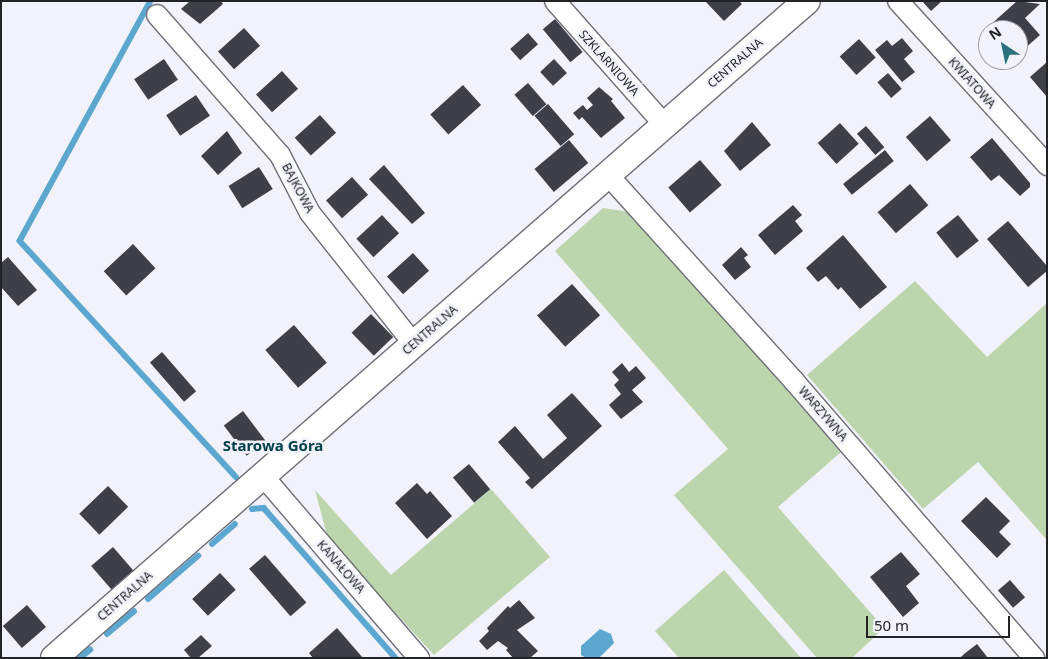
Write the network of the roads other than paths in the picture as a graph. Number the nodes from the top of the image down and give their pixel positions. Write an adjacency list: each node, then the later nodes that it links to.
1 (555, 1): 5 (street, SZKLARNIOWA)
2 (806, 1): 5 (street, CENTRALNA)
3 (898, 1): 6 (street, KWIATOWA)
4 (157, 15): 8 (street, BAJKOWA)
5 (664, 124): 7 (street, CENTRALNA)
6 (1047, 165)
7 (608, 174): 8 (street, CENTRALNA); 12 (street, WARZYWNA)
8 (414, 344): 9 (street, CENTRALNA)
9 (263, 476): 10 (street, CENTRALNA); 11 (street, KANAŁOWA)
10 (54, 658)
11 (419, 658)
12 (1034, 658)

